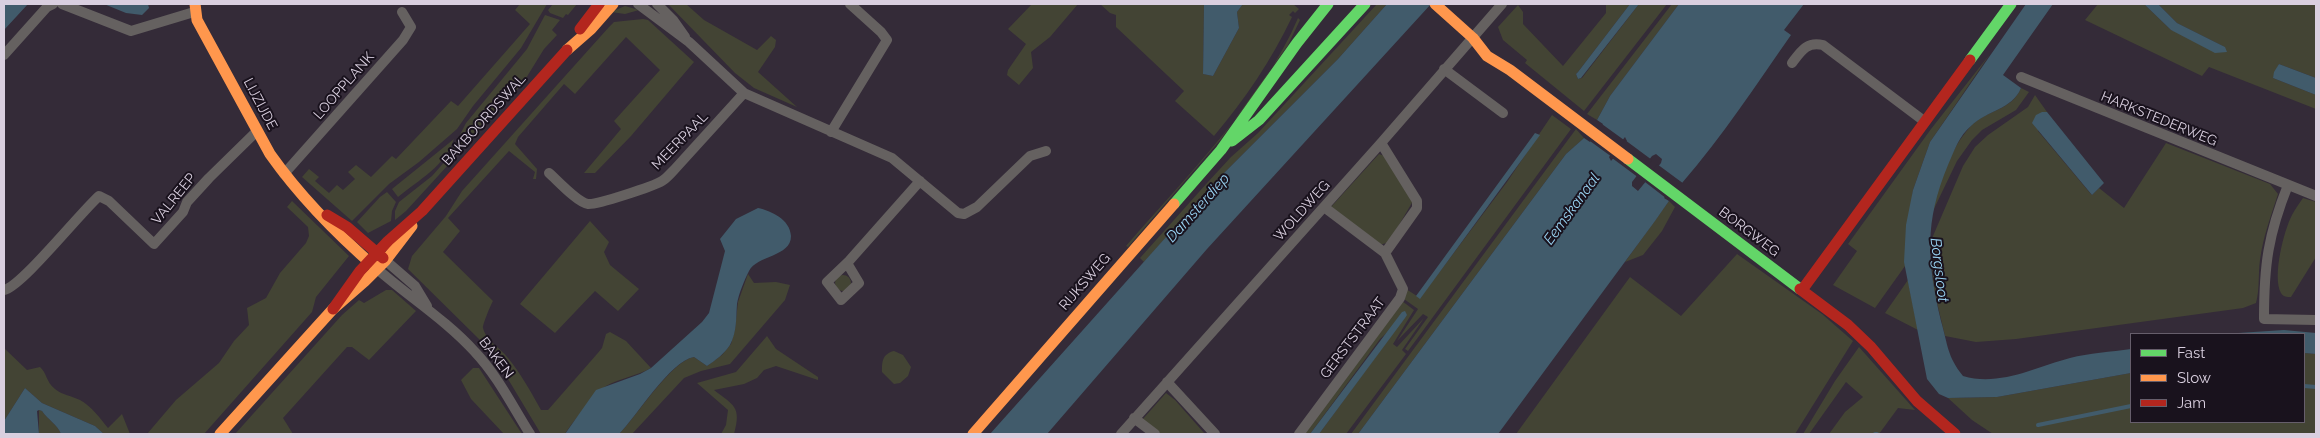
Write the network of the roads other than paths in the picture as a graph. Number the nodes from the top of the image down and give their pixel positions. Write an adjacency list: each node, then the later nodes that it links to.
1 (53, 4): 18 (street)
2 (62, 4): 13 (street)
3 (599, 4): 17 (main road, BAKBOORDSWAL)
4 (613, 4): 17 (main road, BAKBOORDSWAL)
5 (638, 4): 16 (street)
6 (656, 4): 16 (street)
7 (850, 4): 26 (street)
8 (1328, 4): 28 (main road, RIJKSWEG)
9 (1365, 4): 28 (main road, RIJKSWEG)
10 (1435, 4): 15 (main road, BORGWEG)
11 (1502, 4): 15 (street, WOLDWEG)
12 (2011, 4): 24 (main road)
13 (195, 8): 25 (main road, LIJZIJDE)
14 (402, 12): 31 (street, LOOPPLANK)
15 (1473, 38): 20 (street, WOLDWEG); 42 (main road, BORGWEG)
16 (689, 42): 22 (street)
17 (568, 49): 38 (main road, BAKBOORDSWAL)
18 (4, 55)
19 (1792, 63): 24 (street)
20 (1444, 69): 23 (street); 27 (street, WOLDWEG)
21 (2021, 77): 33 (street, HARKSTEDERWEG)
22 (744, 93): 26 (street); 30 (street, MEERPAAL)
23 (1503, 113)
24 (1924, 121): 42 (main road)
25 (258, 131): 31 (main road, LIJZIJDE); 41 (street, VALREEP)
26 (831, 132): 32 (street)
27 (1381, 143): 35 (street, WOLDWEG); 37 (street)
28 (1221, 150): 49 (main road, RIJKSWEG)
29 (1046, 151): 32 (street)
30 (549, 173)
31 (284, 174): 36 (main road, LIJZIJDE)
32 (920, 181): 39 (street)
33 (2288, 185): 34 (street, HARKSTEDERWEG); 44 (street)
34 (2316, 196)
35 (1324, 207): 37 (street); 45 (street, WOLDWEG)
36 (317, 209): 38 (main road, LIJZIJDE); 40 (main road, LIJZIJDE)
37 (1384, 253): 53 (street, GERSTSTRAAT)
38 (381, 256): 40 (main road, BAKBOORDSWAL); 43 (street, BAKEN)
39 (847, 264)
40 (373, 265): 43 (street, BAKEN); 47 (main road, BAKBOORDSWAL)
41 (4, 290)
42 (1802, 290): 54 (main road, BORGWEG)
43 (429, 309): 48 (street, BAKEN)
44 (2316, 320)
45 (1167, 382): 46 (street, WOLDWEG); 52 (street)
46 (1134, 418): 50 (street, WOLDWEG); 51 (street)
47 (220, 434)
48 (530, 434)
49 (973, 434)
50 (1121, 434)
51 (1155, 434)
52 (1215, 434)
53 (1299, 434)
54 (1955, 434)

